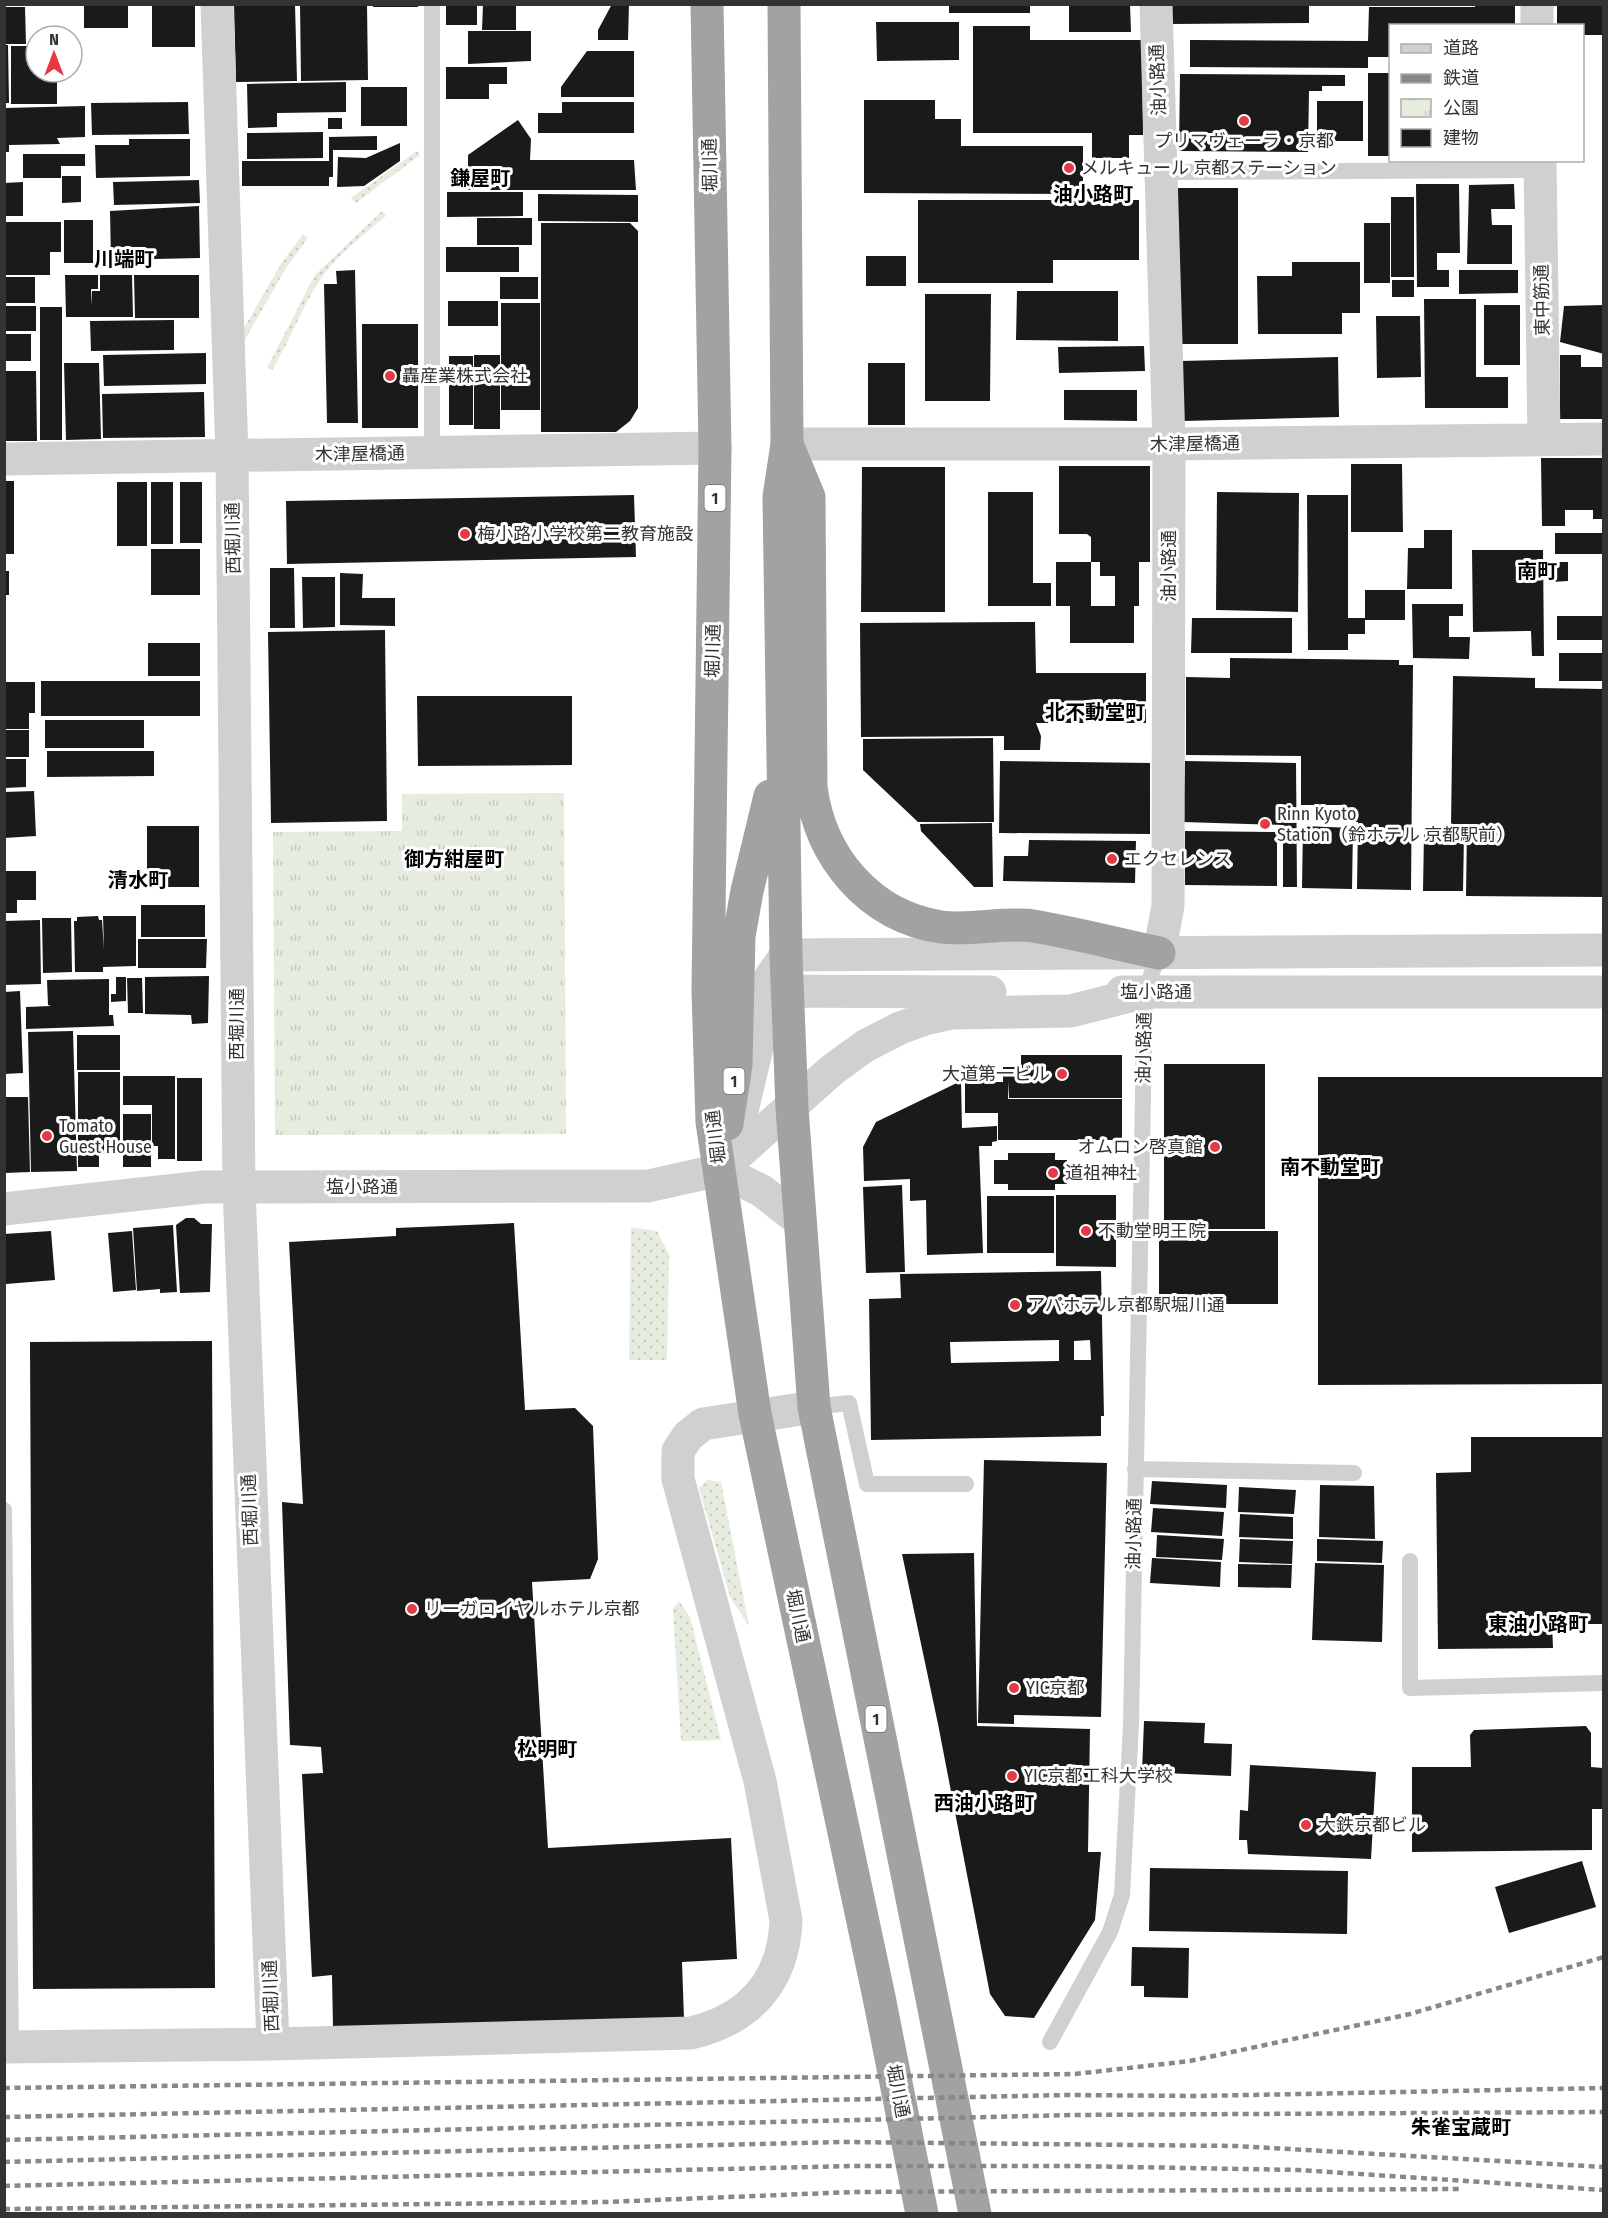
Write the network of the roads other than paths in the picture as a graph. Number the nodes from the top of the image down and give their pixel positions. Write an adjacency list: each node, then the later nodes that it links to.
1 (217, 4): 16 (street, 西堀川通)
2 (432, 4): 15 (lane)
3 (708, 4): 14 (highway, 堀川通 / 1)
4 (784, 4): 12 (highway, 堀川通 / 1)
5 (1156, 4): 9 (street, 油小路通)
6 (1537, 4): 7 (street)
7 (1537, 24)
8 (1540, 165): 9 (lane); 10 (street, 東中筋通)
9 (1161, 172): 13 (street, 油小路通)
10 (1544, 439): 11 (street, 木津屋橋通); 13 (street, 木津屋橋通)
11 (1604, 439)
12 (787, 444): 13 (street, 木津屋橋通); 18 (highway, 堀川通 / 1); 20 (highway, 1)
13 (1169, 444): 20 (street, 油小路通)
14 (715, 448): 15 (street, 木津屋橋通); 22 (highway, 堀川通 / 1)
15 (432, 453): 16 (street, 木津屋橋通)
16 (232, 456): 17 (street, 木津屋橋通); 27 (street, 西堀川通)
17 (4, 459)
18 (781, 756): 21 (highway, 堀川通 / 1); 22 (highway, 1)
19 (1604, 950): 20 (street)
20 (1159, 953): 21 (street); 23 (lane, 油小路通)
21 (786, 955): 22 (highway, 堀川通 / 1)
22 (748, 991): 23 (street, 塩小路通); 25 (highway, 堀川通 / 1); 26 (highway, 堀川通 / 1); 26 (street)
23 (1145, 992): 24 (street, 塩小路通); 25 (street); 32 (lane, 油小路通)
24 (1604, 992)
25 (792, 1108): 26 (street); 29 (highway, 堀川通 / 1)
26 (720, 1170): 27 (street, 塩小路通); 29 (street); 31 (highway, 堀川通 / 1)
27 (238, 1188): 28 (street, 塩小路通); 39 (street, 西堀川通)
28 (4, 1209)
29 (800, 1221): 30 (highway, 堀川通 / 1)
30 (814, 1407): 31 (street); 34 (lane); 42 (highway, 堀川通 / 1)
31 (755, 1414): 39 (street); 41 (highway, 堀川通 / 1)
32 (1135, 1469): 33 (lane); 38 (lane, 油小路通)
33 (1354, 1473)
34 (966, 1484)
35 (4, 1510): 40 (lane)
36 (1410, 1561): 37 (lane)
37 (1604, 1683)
38 (1050, 2042)
39 (273, 2044): 40 (street)
40 (8, 2047)
41 (922, 2214)
42 (975, 2214)

